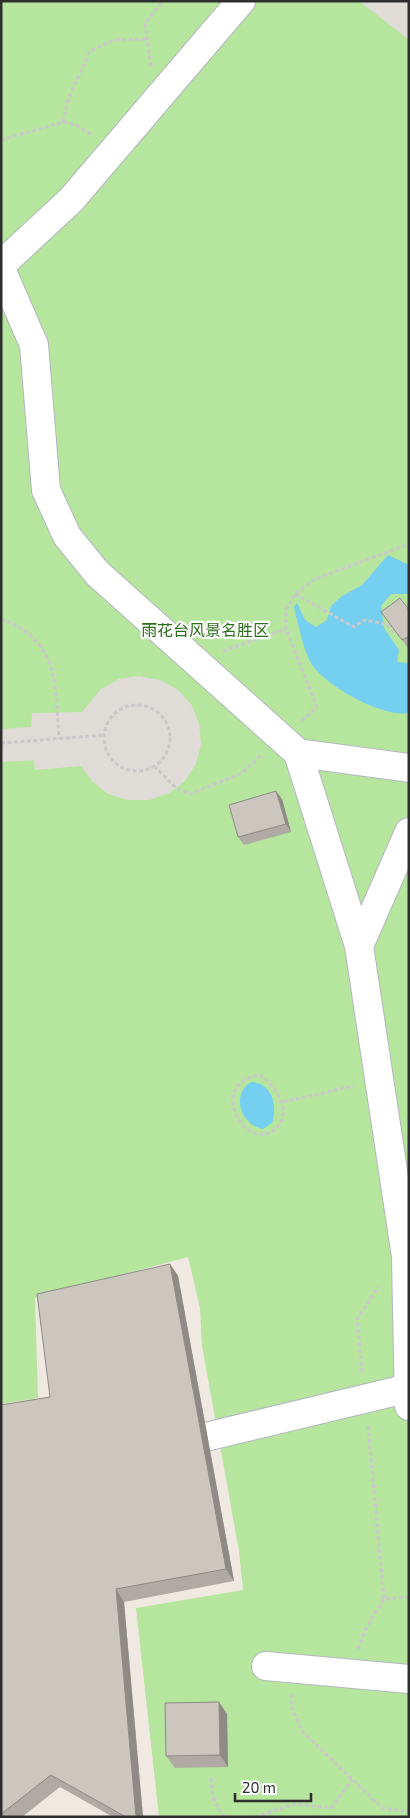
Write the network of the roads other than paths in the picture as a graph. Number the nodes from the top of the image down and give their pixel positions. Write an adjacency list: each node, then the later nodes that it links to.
1 (241, 1): 2 (lane)
2 (1, 265)
3 (1, 270): 4 (lane)
4 (289, 745): 5 (lane); 7 (lane)
5 (409, 768)
6 (409, 832): 7 (lane)
7 (359, 946): 8 (lane)
8 (408, 1388): 9 (lane); 10 (lane)
9 (409, 1406)
10 (152, 1450)
11 (278, 1667): 12 (lane)
12 (409, 1679)

